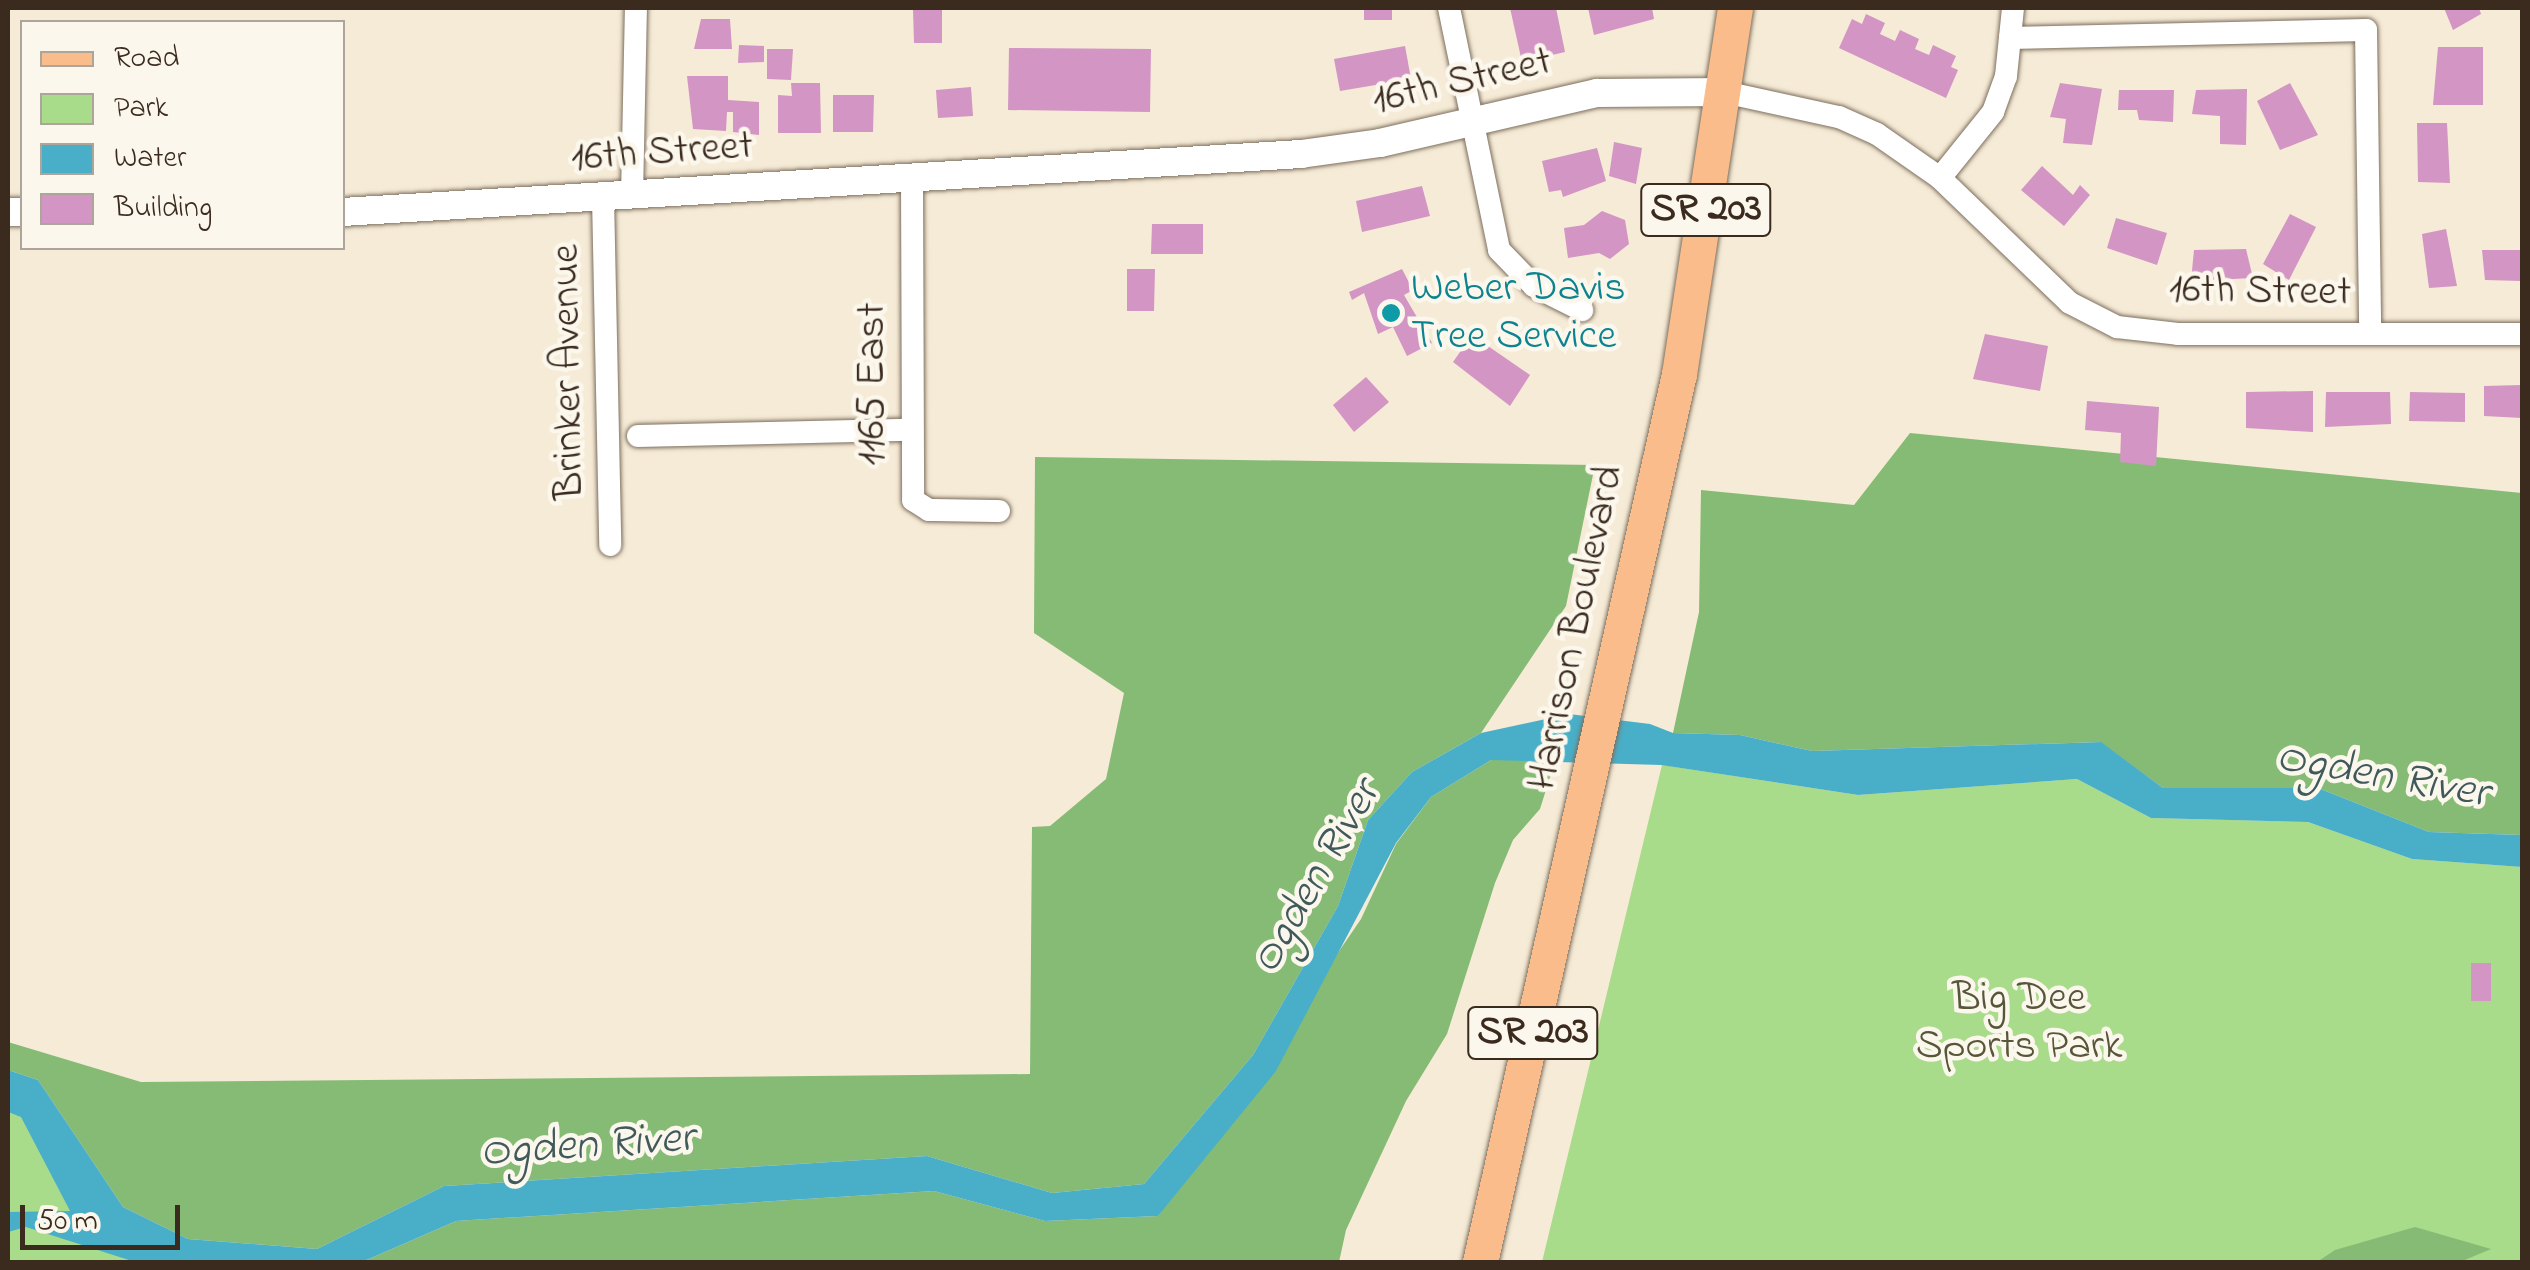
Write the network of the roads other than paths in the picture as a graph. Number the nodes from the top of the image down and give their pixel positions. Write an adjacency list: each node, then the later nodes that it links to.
1 (636, 8): 10 (street, Brinker Avenue)
2 (1448, 8): 7 (street)
3 (1735, 8): 6 (main road, Harrison Boulevard / SR 203)
4 (2013, 8): 5 (street)
5 (2010, 38): 9 (street); 14 (street)
6 (1724, 92): 7 (street, 16th Street); 9 (street, 16th Street); 20 (main road, Harrison Boulevard / SR 203)
7 (1468, 122): 8 (street, 16th Street); 13 (street)
8 (912, 178): 10 (street, 16th Street); 16 (street, 1165 East)
9 (1940, 178): 14 (street, 16th Street)
10 (632, 196): 11 (street, 16th Street)
11 (602, 197): 12 (street, 16th Street); 19 (street, Brinker Avenue)
12 (345, 212)
13 (1582, 310)
14 (2370, 334): 15 (street, 16th Street)
15 (2522, 334)
16 (909, 430): 17 (street); 18 (street, 1165 East)
17 (638, 436)
18 (999, 511)
19 (610, 545)
20 (1480, 1262)

